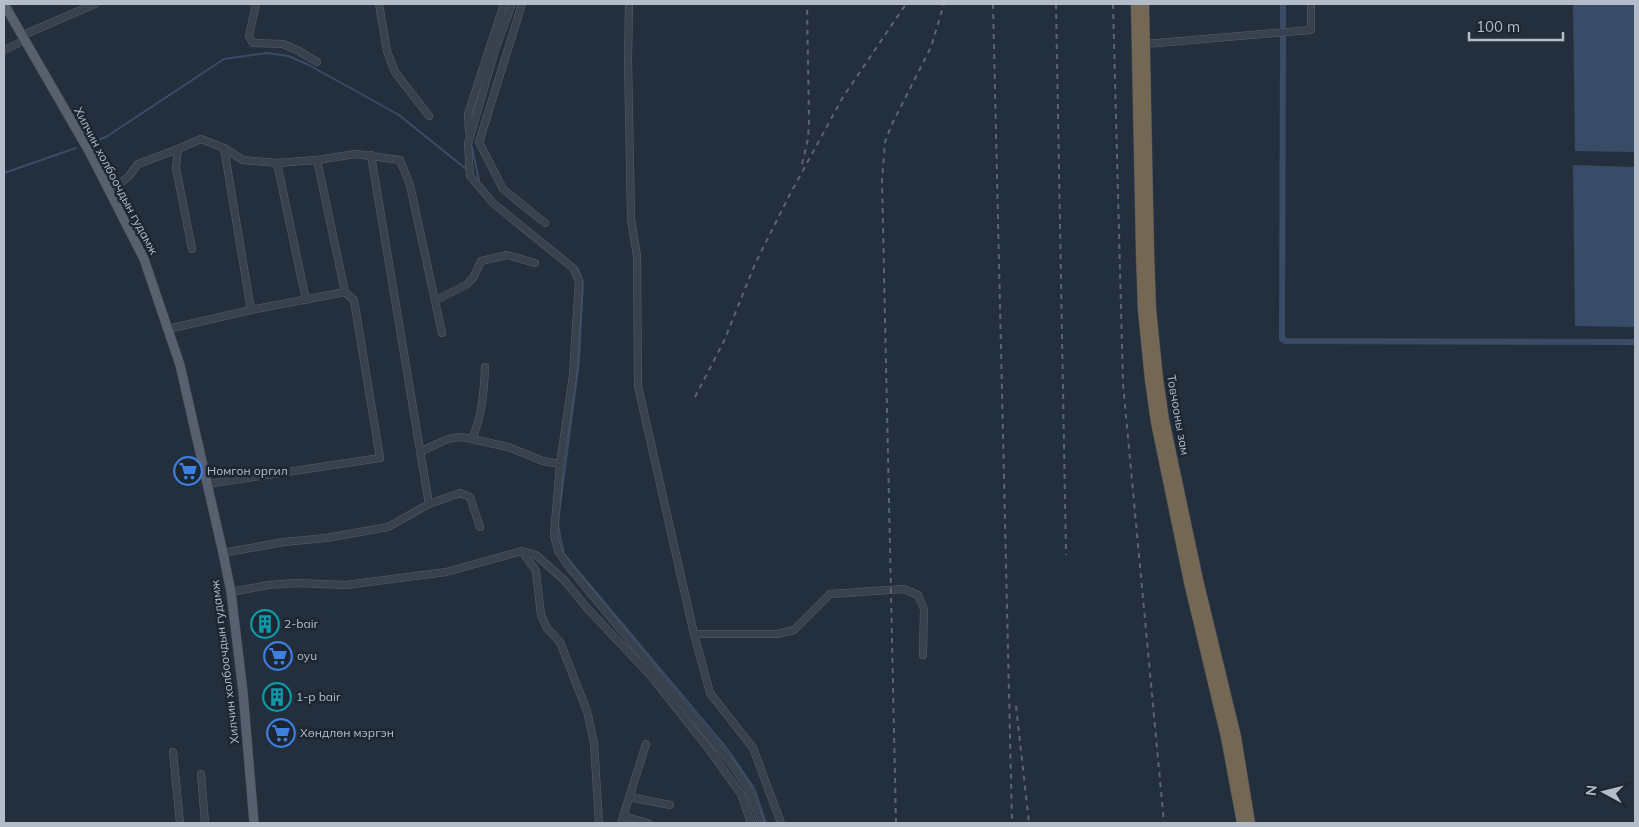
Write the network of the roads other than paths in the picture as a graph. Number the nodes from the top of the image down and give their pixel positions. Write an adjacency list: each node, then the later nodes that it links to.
1 (4, 4): 12 (main road, Хилчин холбоочдын гудамж)
2 (96, 4): 12 (street)
3 (256, 4): 15 (street)
4 (379, 4): 16 (street)
5 (504, 4): 17 (street)
6 (512, 4): 17 (street)
7 (522, 4): 24 (street)
8 (629, 4): 43 (street)
9 (1136, 4): 59 (highway, Товчооны зам)
10 (1144, 4): 13 (highway, Товчооны зам)
11 (1311, 4): 13 (street)
12 (24, 38): 14 (street); 23 (main road, Хилчин холбоочдын гудамж)
13 (1145, 44): 60 (highway, Товчооны зам)
14 (4, 50)
15 (317, 62)
16 (429, 116)
17 (470, 137): 36 (street)
18 (224, 148): 19 (street); 22 (street); 30 (street)
19 (178, 150): 23 (street); 25 (street)
20 (371, 156): 21 (street); 29 (street); 35 (street)
21 (317, 160): 22 (street); 27 (street)
22 (277, 163): 28 (street)
23 (110, 192): 31 (main road, Хилчин холбоочдын гудамж)
24 (545, 223)
25 (192, 249)
26 (535, 264): 29 (street)
27 (346, 292): 28 (street); 37 (street)
28 (306, 300): 30 (street)
29 (436, 300): 32 (street)
30 (250, 310): 31 (street)
31 (168, 328): 37 (main road, Хилчин холбоочдын гудамж)
32 (442, 333)
33 (485, 367): 34 (street)
34 (472, 439): 35 (street); 36 (street)
35 (420, 452): 38 (street)
36 (560, 464): 57 (street)
37 (207, 484): 41 (main road, Хилчин холбоочдын гудамж)
38 (430, 504): 39 (street); 41 (street)
39 (480, 527)
40 (522, 550): 42 (street); 54 (street); 56 (street)
41 (223, 553): 42 (main road, Хилчин холбоочдын гудамж)
42 (230, 592): 53 (main road, Хилчин холбоочдын гудамж)
43 (694, 634): 44 (street); 58 (street)
44 (923, 655)
45 (646, 744): 48 (street)
46 (173, 752): 51 (street)
47 (201, 774): 52 (street)
48 (629, 798): 49 (street); 50 (street)
49 (670, 804)
50 (622, 820): 55 (street)
51 (180, 823)
52 (205, 823)
53 (254, 823)
54 (599, 823)
55 (648, 823)
56 (751, 823)
57 (761, 823)
58 (781, 823)
59 (1242, 823)
60 (1250, 823)

